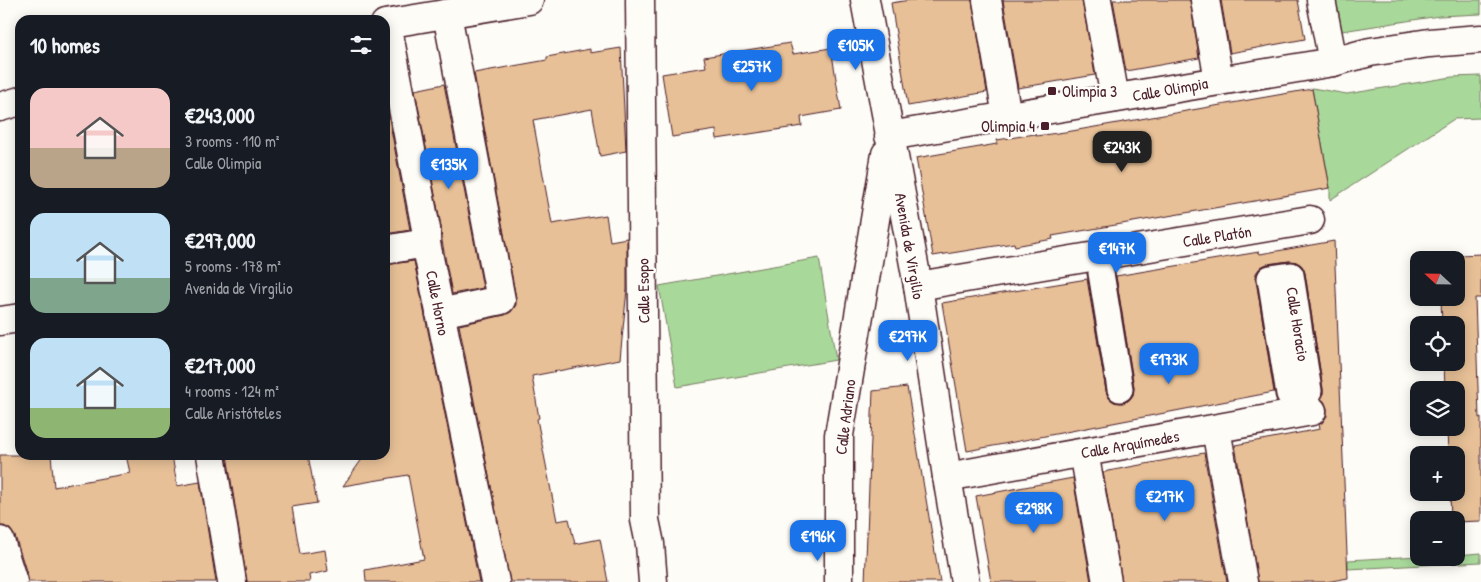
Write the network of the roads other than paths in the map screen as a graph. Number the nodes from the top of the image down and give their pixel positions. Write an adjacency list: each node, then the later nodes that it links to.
1 (529, 0): 8 (street)
2 (640, 0): 37 (street, Calle Esopo)
3 (865, 0): 18 (street, Avenida de Virgilio)
4 (987, 0): 17 (street)
5 (1097, 0): 14 (street)
6 (1205, 0): 13 (street)
7 (1322, 0): 12 (street)
8 (447, 14): 9 (street); 24 (street)
9 (390, 23)
10 (1481, 39): 12 (street, Calle Olimpia)
11 (390, 44): 20 (street, Calle Horno)
12 (1332, 62): 13 (street, Calle Olimpia)
13 (1219, 81): 14 (street, Calle Olimpia)
14 (1115, 98): 17 (street, Calle Olimpia)
15 (15, 102): 16 (street)
16 (0, 107)
17 (1007, 116): 18 (street, Calle Olimpia)
18 (889, 136): 23 (street, Avenida de Virgilio); 38 (street, Calle Adriano)
19 (1310, 220): 23 (street, Calle Platón)
20 (426, 243): 21 (street); 24 (street, Calle Horno)
21 (390, 249)
22 (1101, 274): 27 (street)
23 (918, 286): 32 (street, Avenida de Virgilio)
24 (440, 313): 36 (street, Calle Horno)
25 (15, 319): 26 (street)
26 (0, 321)
27 (1120, 389)
28 (1303, 399): 29 (street, Calle Arquímedes)
29 (1216, 429): 30 (street, Calle Arquímedes); 41 (street)
30 (1084, 452): 32 (street, Calle Arquímedes); 40 (street)
31 (212, 460): 35 (street)
32 (947, 477): 39 (street, Avenida de Virgilio)
33 (0, 542): 34 (street)
34 (13, 582)
35 (232, 582)
36 (495, 582)
37 (653, 582)
38 (839, 582)
39 (966, 582)
40 (1107, 582)
41 (1243, 582)

